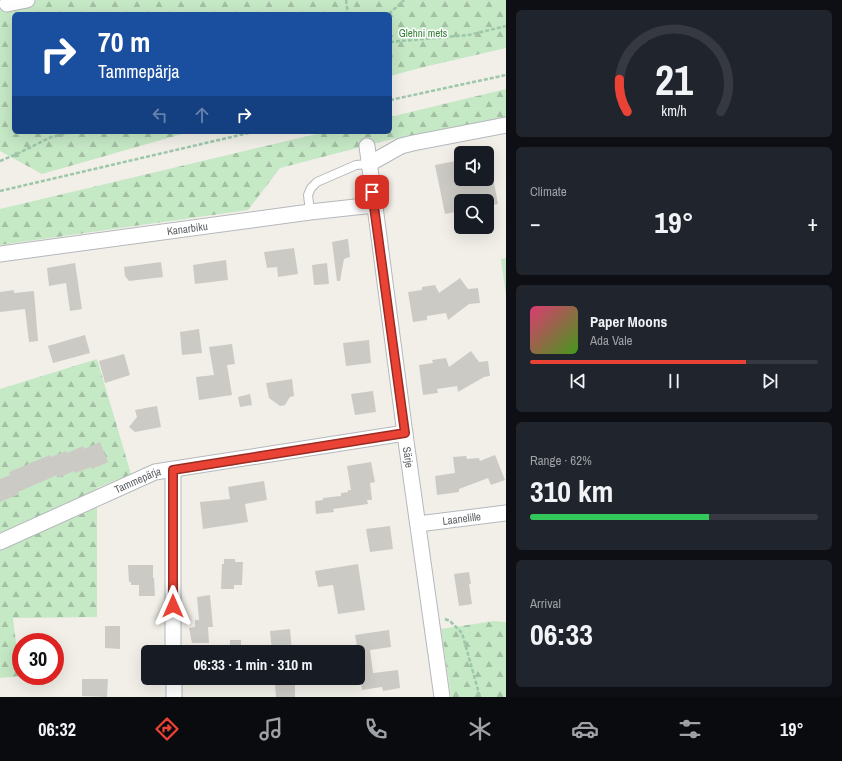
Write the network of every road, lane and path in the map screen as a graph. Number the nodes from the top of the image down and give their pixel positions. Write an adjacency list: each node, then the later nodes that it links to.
1 (27, 0): 4 (street)
2 (346, 0): 5 (path)
3 (404, 0): 6 (path)
4 (7, 4)
5 (348, 12)
6 (391, 12)
7 (506, 26): 8 (path)
8 (392, 42)
9 (506, 75): 10 (path)
10 (392, 100)
11 (506, 125): 16 (street)
12 (64, 134): 15 (path)
13 (244, 134): 17 (path)
14 (367, 146): 16 (street, Särje)
15 (0, 160)
16 (369, 164): 18 (street, Särje); 19 (lane)
17 (0, 191)
18 (374, 206): 19 (street, Kanarbiku); 21 (street, Särje)
19 (310, 212): 20 (street, Kanarbiku)
20 (0, 254)
21 (405, 433): 22 (street, Tammepärja); 24 (street, Särje)
22 (173, 470): 25 (street, Tammepärja); 27 (street)
23 (506, 513): 24 (street, Laanelille)
24 (418, 524): 26 (street, Särje)
25 (0, 542)
26 (430, 612): 30 (street, Särje); 31 (path)
27 (173, 645)
28 (174, 685): 29 (street)
29 (174, 697)
30 (442, 697)
31 (480, 697)

